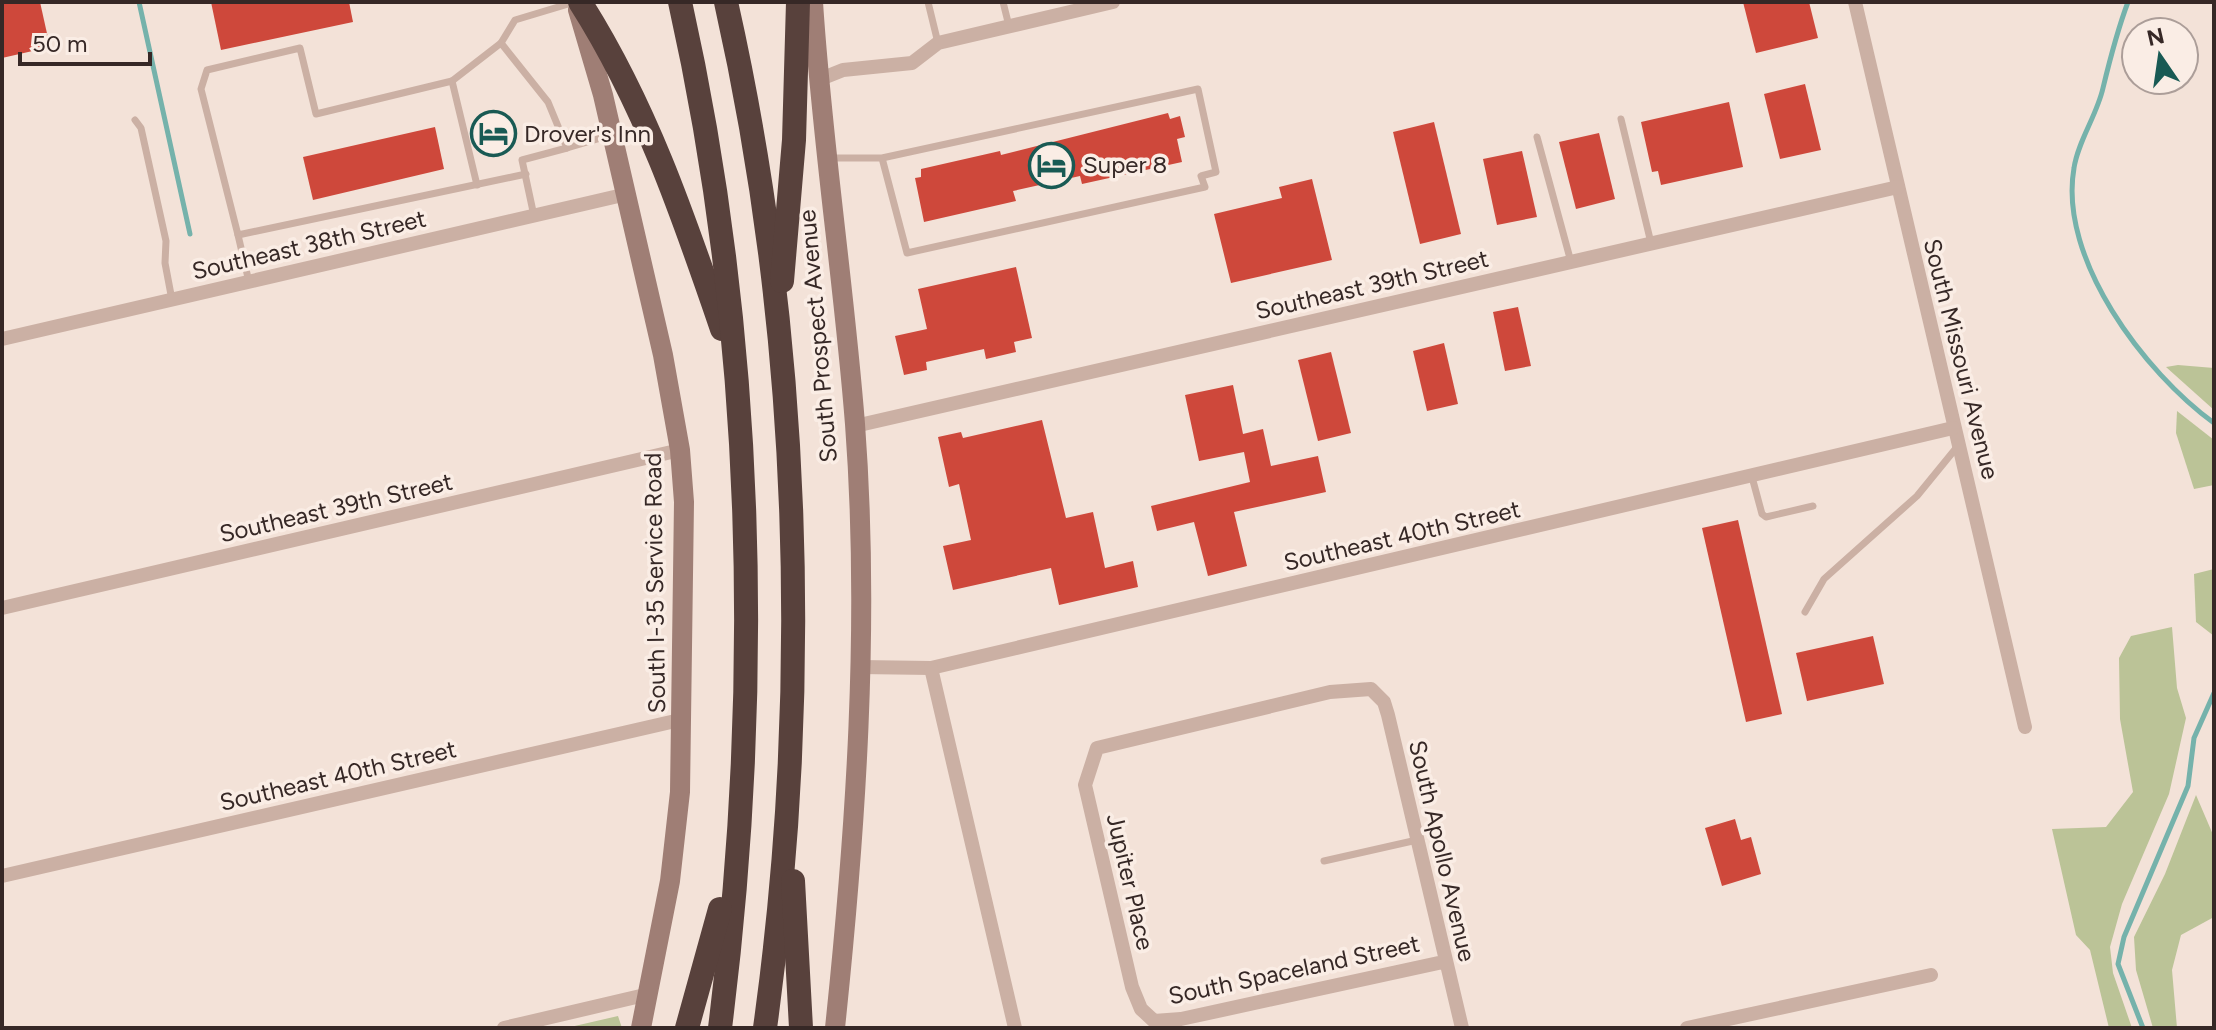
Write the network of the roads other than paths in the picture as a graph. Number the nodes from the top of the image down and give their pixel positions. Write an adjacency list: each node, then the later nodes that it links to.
1 (577, 2): 11 (lane); 17 (main road, South I-35 Service Road); 34 (highway)
2 (680, 2): 34 (highway)
3 (726, 2): 32 (highway)
4 (798, 2): 32 (highway)
5 (813, 2): 13 (main road, South Prospect Avenue)
6 (930, 2): 12 (lane)
7 (1003, 2): 10 (lane)
8 (1111, 2): 10 (street)
9 (1855, 2): 24 (street, South Missouri Avenue)
10 (1009, 26): 12 (street)
11 (501, 43): 14 (lane); 19 (lane)
12 (938, 43): 13 (street)
13 (818, 80): 20 (main road, South Prospect Avenue)
14 (452, 81): 23 (lane); 27 (lane)
15 (1621, 119): 28 (lane)
16 (135, 120): 31 (lane)
17 (612, 135): 19 (lane); 25 (main road, South I-35 Service Road)
18 (1537, 137): 29 (lane)
19 (567, 148): 22 (lane)
20 (828, 158): 21 (lane); 35 (main road, South Prospect Avenue)
21 (882, 158): 21 (lane)
22 (526, 174): 23 (lane); 26 (lane)
23 (477, 185): 27 (lane)
24 (1898, 187): 28 (street, Southeast 39th Street); 36 (street, South Missouri Avenue)
25 (627, 194): 26 (street, Southeast 38th Street); 38 (main road, South I-35 Service Road)
26 (534, 216): 30 (street, Southeast 38th Street)
27 (238, 235): 30 (lane)
28 (1651, 243): 29 (street, Southeast 39th Street)
29 (1571, 262): 35 (street, Southeast 39th Street)
30 (249, 282): 31 (street, Southeast 38th Street)
31 (172, 300): 33 (street, Southeast 38th Street)
32 (778, 327): 48 (highway)
33 (2, 339)
34 (734, 363): 49 (highway)
35 (855, 426): 43 (main road, South Prospect Avenue)
36 (1953, 428): 37 (street, South Missouri Avenue); 39 (street, Southeast 40th Street)
37 (1958, 446): 42 (lane); 47 (street, South Missouri Avenue)
38 (680, 450): 41 (street, Southeast 39th Street); 46 (main road, South I-35 Service Road)
39 (1752, 477): 40 (lane); 44 (street, Southeast 40th Street)
40 (1813, 506)
41 (2, 608)
42 (1805, 612)
43 (860, 667): 44 (street, Southeast 40th Street); 63 (main road)
44 (931, 668): 64 (street)
45 (1371, 689): 50 (street, South Apollo Avenue); 56 (street, Jupiter Place)
46 (684, 719): 52 (street, Southeast 40th Street); 55 (main road, South I-35 Service Road)
47 (2025, 727)
48 (788, 783): 61 (highway); 62 (highway)
49 (739, 837): 59 (highway); 60 (highway)
50 (1417, 840): 51 (lane); 53 (street, South Apollo Avenue)
51 (1324, 861)
52 (2, 876)
53 (1443, 962): 56 (street, South Spaceland Street); 65 (street, South Apollo Avenue)
54 (1931, 975): 66 (street)
55 (649, 994): 57 (street); 58 (main road, South I-35 Service Road)
56 (1154, 1021)
57 (504, 1028)
58 (641, 1028)
59 (687, 1028)
60 (720, 1028)
61 (765, 1028)
62 (801, 1028)
63 (835, 1028)
64 (1015, 1028)
65 (1462, 1028)
66 (1687, 1028)

